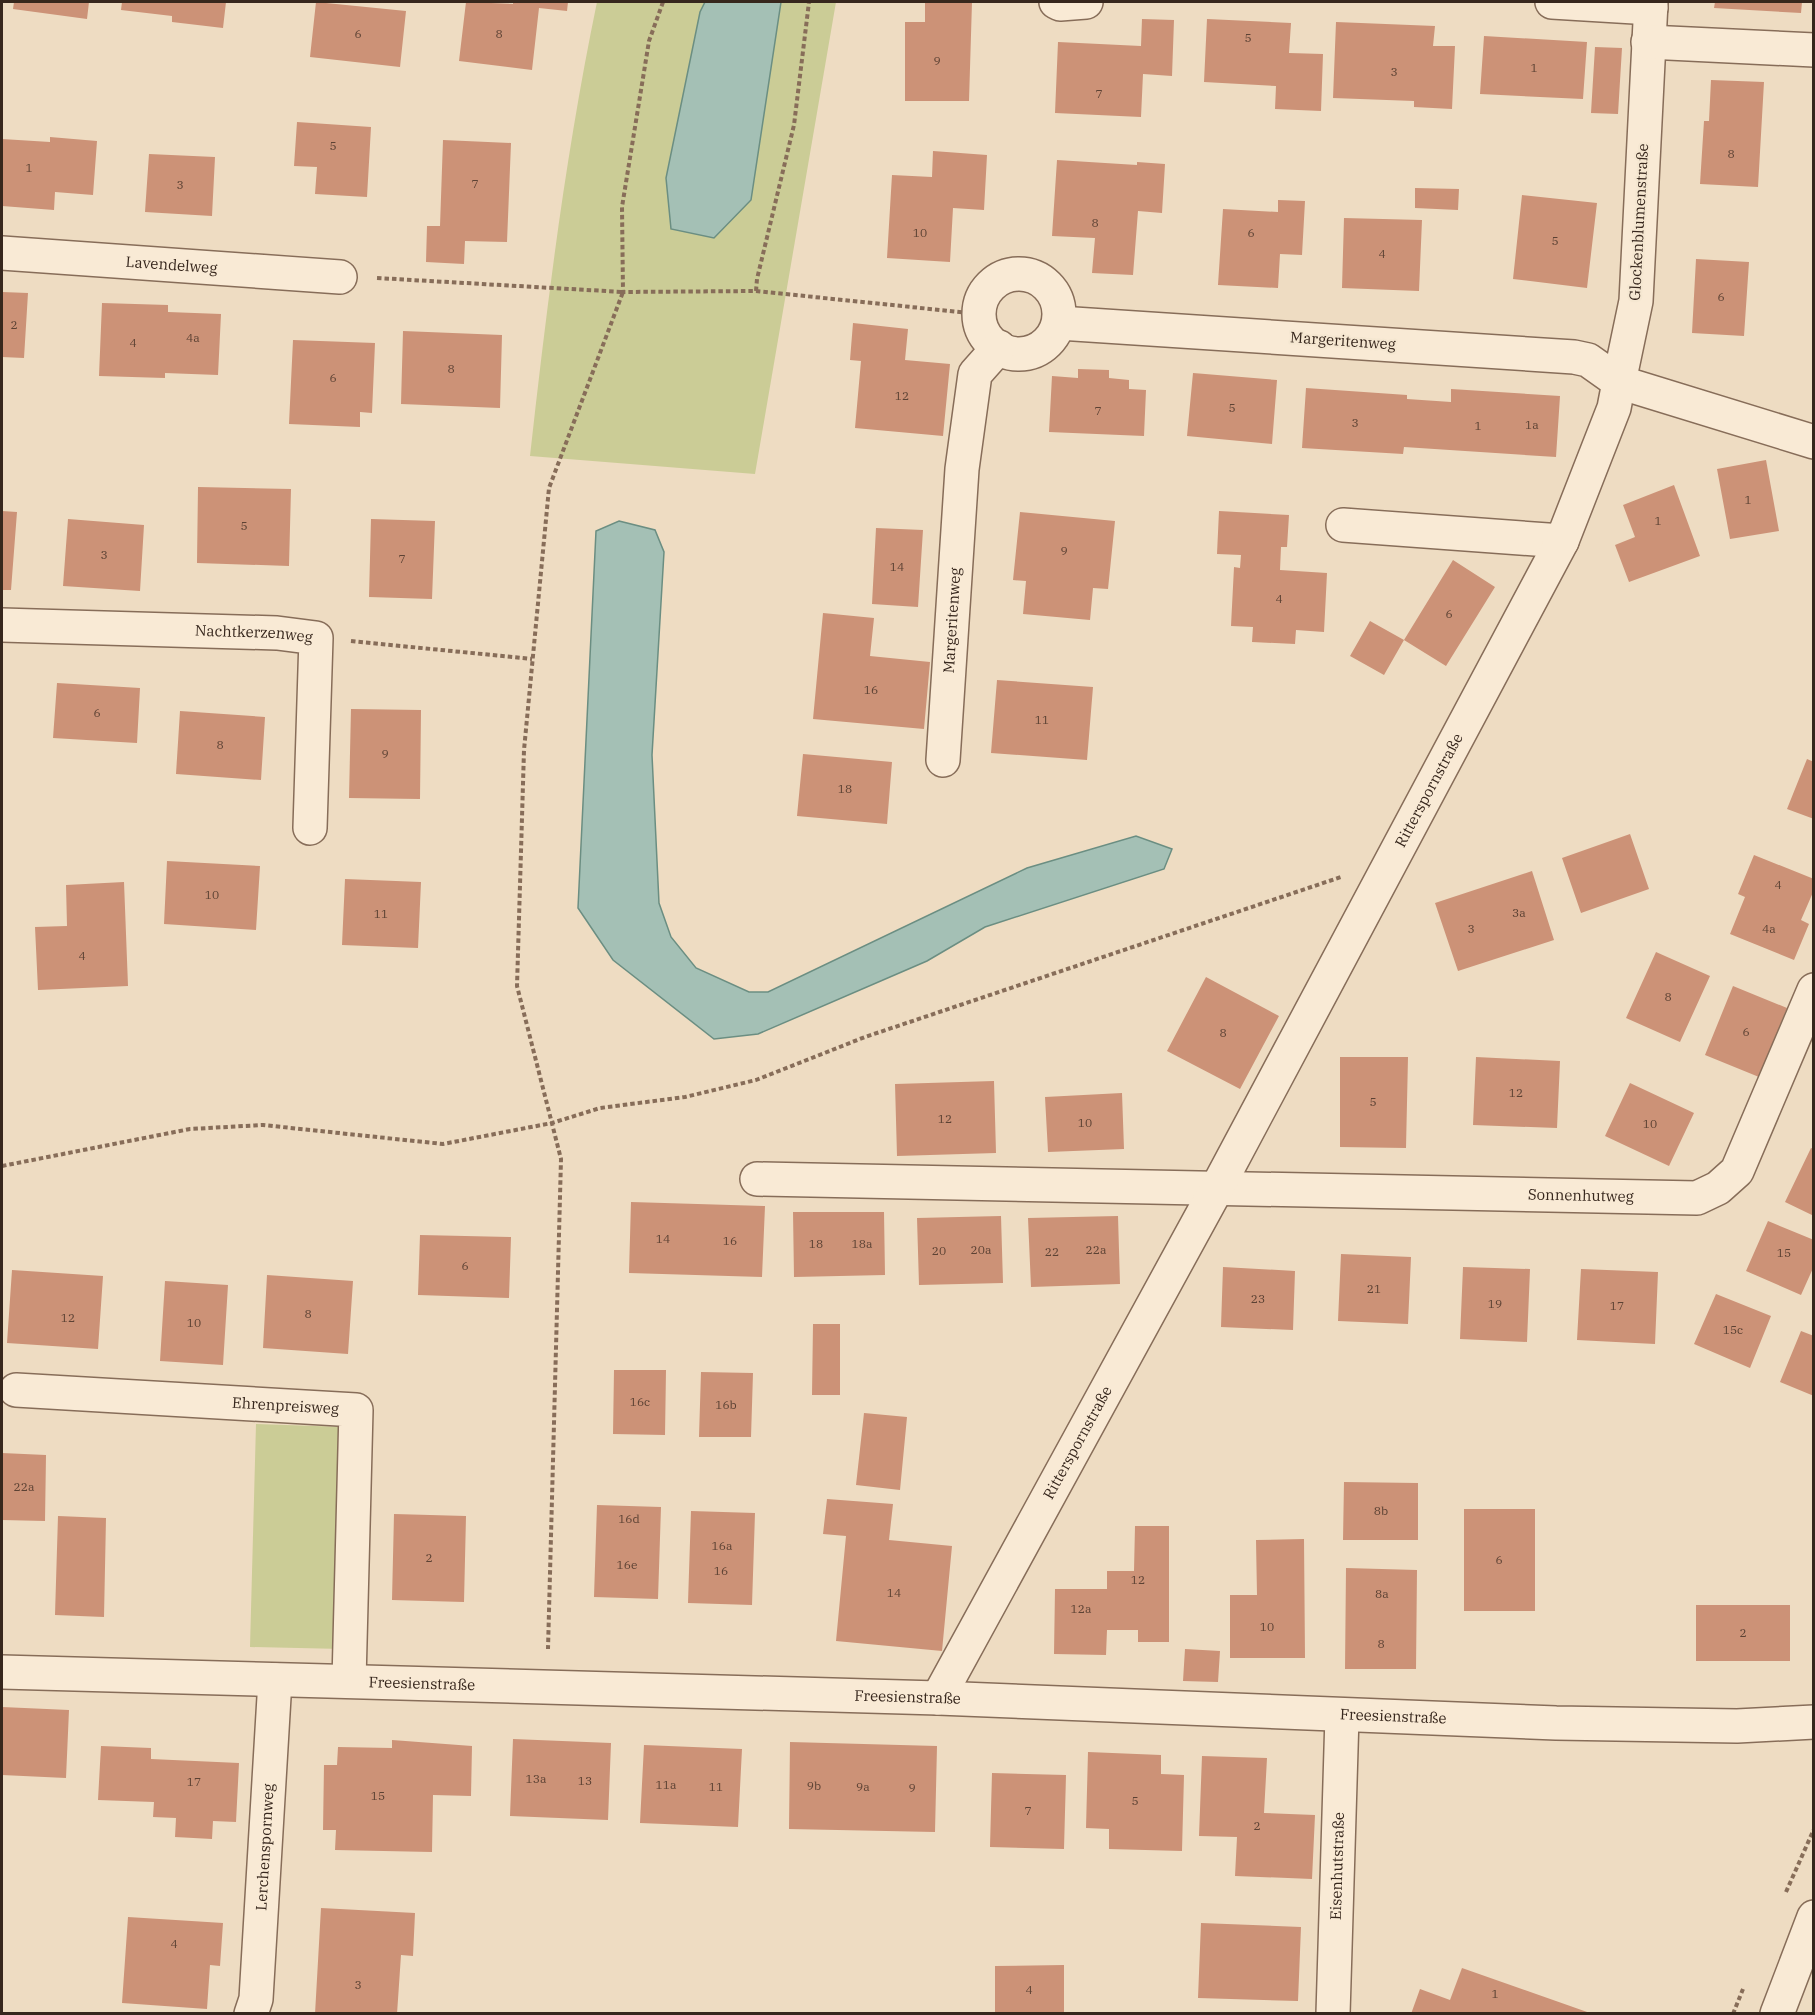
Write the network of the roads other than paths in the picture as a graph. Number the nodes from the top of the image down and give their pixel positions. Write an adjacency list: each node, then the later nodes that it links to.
1 (1056, 2): 2 (street)
2 (1086, 2)
3 (1552, 2): 4 (street)
4 (1651, 5): 5 (street, Glockenblumenstraße)
5 (1648, 42): 6 (street); 11 (street, Glockenblumenstraße)
6 (1814, 50)
7 (2, 254): 8 (street, Lavendelweg)
8 (340, 278)
9 (1059, 323): 10 (street); 10 (street); 11 (street, Margeritenweg)
10 (999, 347): 16 (street, Margeritenweg)
11 (1619, 382): 12 (street); 14 (street, Ritterspornstraße)
12 (1814, 442)
13 (1343, 525): 14 (street)
14 (1562, 541): 20 (street, Ritterspornstraße)
15 (2, 625): 17 (street, Nachtkerzenweg)
16 (943, 760)
17 (310, 828)
18 (1814, 990): 20 (street, Sonnenhutweg)
19 (757, 1179): 20 (street)
20 (1217, 1188): 25 (street, Ritterspornstraße)
21 (16, 1390): 24 (street, Ehrenpreisweg)
22 (2, 1672): 23 (street, Freesienstraße)
23 (275, 1680): 24 (street, Freesienstraße); 29 (street, Lerchenspornweg)
24 (349, 1681): 25 (street, Freesienstraße)
25 (938, 1698): 26 (street, Freesienstraße)
26 (1342, 1716): 27 (street, Freesienstraße); 30 (street, Eisenhutstraße)
27 (1814, 1722)
28 (1814, 1917): 31 (street)
29 (251, 2013)
30 (1333, 2013)
31 (1777, 2013)

